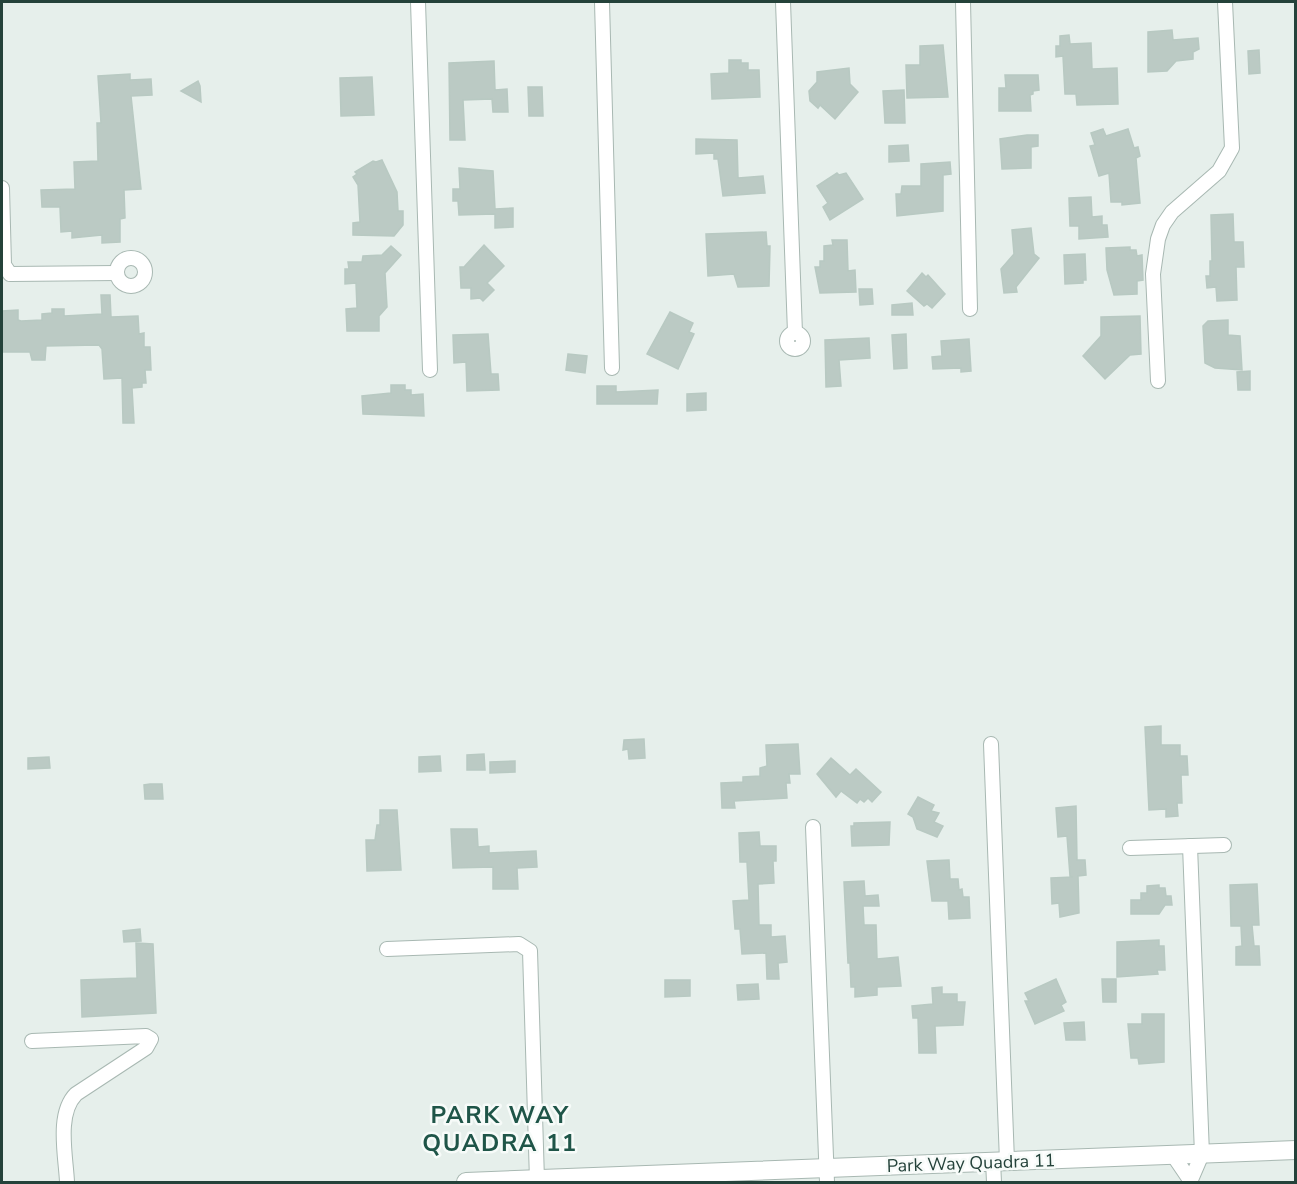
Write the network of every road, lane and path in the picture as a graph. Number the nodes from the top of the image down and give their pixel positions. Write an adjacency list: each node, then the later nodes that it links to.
1 (418, 2): 11 (street)
2 (602, 2): 10 (street)
3 (783, 2): 9 (street)
4 (963, 2): 8 (street)
5 (1225, 2): 12 (street)
6 (2, 188): 7 (street)
7 (117, 273)
8 (970, 309)
9 (795, 333)
10 (612, 368)
11 (430, 370)
12 (1158, 381)
13 (991, 744): 23 (street)
14 (813, 827): 24 (street)
15 (1224, 845): 16 (street)
16 (1190, 846): 17 (street); 21 (street)
17 (1130, 848)
18 (387, 949): 26 (street)
19 (32, 1041): 28 (street)
20 (1296, 1150): 21 (street, Park Way Quadra 11)
21 (1202, 1154): 22 (street, Park Way Quadra 11); 27 (street)
22 (1173, 1155): 23 (street, Park Way Quadra 11); 27 (street)
23 (1000, 1161): 24 (street, Park Way Quadra 11); 31 (street)
24 (826, 1175): 25 (street, Park Way Quadra 11)
25 (635, 1179): 26 (street, Park Way Quadra 11)
26 (537, 1180): 30 (street, Park Way Quadra 11)
27 (1190, 1181)
28 (67, 1182)
29 (466, 1182): 30 (street, Park Way Quadra 11)
30 (474, 1182)
31 (994, 1182)

